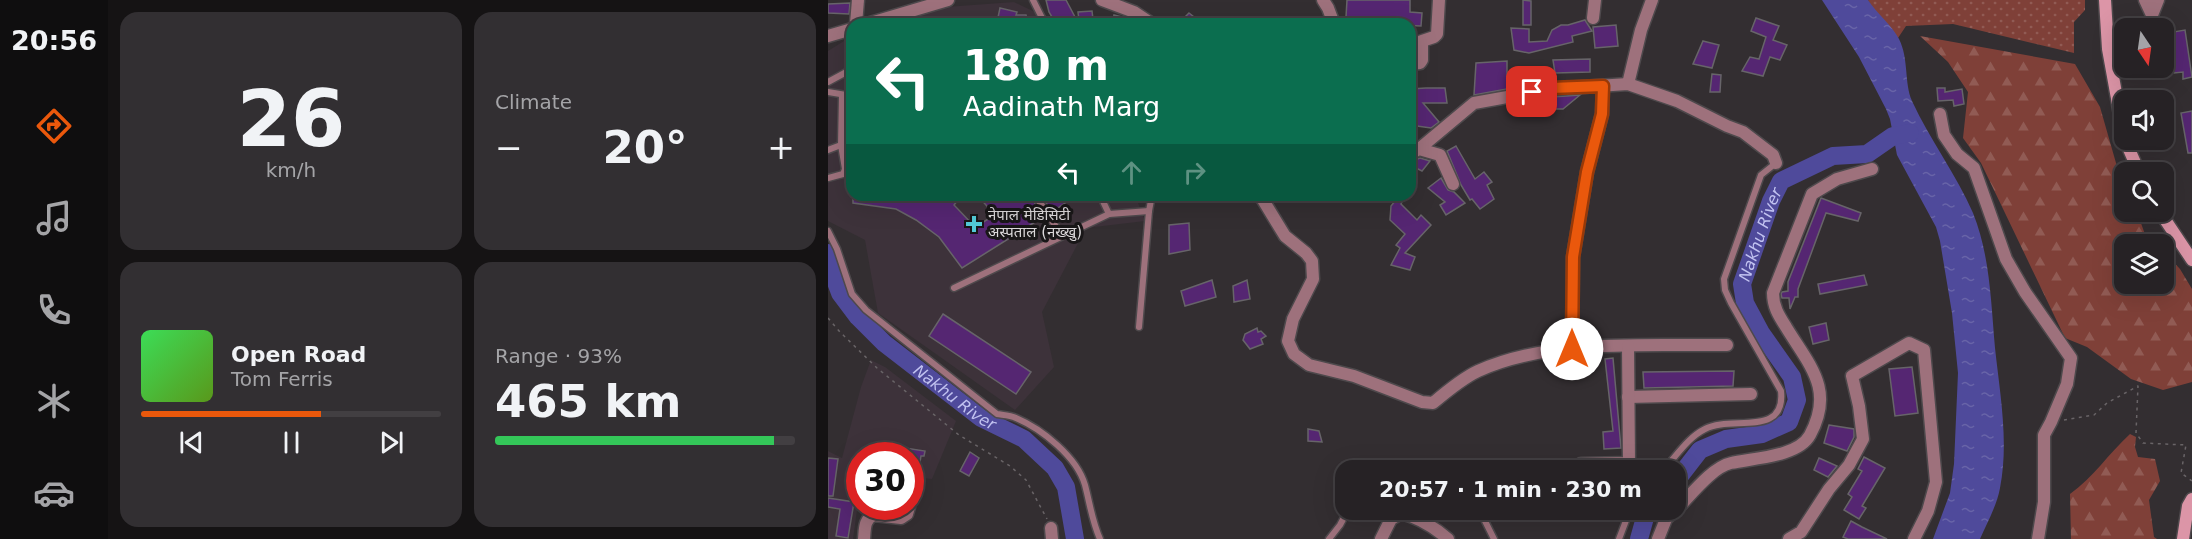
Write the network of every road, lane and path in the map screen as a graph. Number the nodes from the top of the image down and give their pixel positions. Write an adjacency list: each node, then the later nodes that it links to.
1 (858, 0): 12 (street)
2 (948, 0): 13 (street)
3 (1033, 0): 14 (lane)
4 (1102, 0): 15 (street)
5 (1323, 0): 16 (street)
6 (1439, 0): 20 (street)
7 (1595, 0): 17 (street)
8 (1652, 0): 23 (street)
9 (2105, 0): 25 (main road)
10 (2145, 0): 11 (street)
11 (2158, 0)
12 (856, 18)
13 (887, 18)
14 (1042, 18)
15 (1143, 18)
16 (1332, 18)
17 (1593, 18)
18 (846, 31): 19 (street)
19 (828, 36)
20 (1416, 63)
21 (846, 72): 22 (lane)
22 (828, 82)
23 (1629, 84): 24 (street); 34 (street)
24 (1603, 86): 32 (street); 53 (street)
25 (2116, 90)
26 (828, 92): 27 (lane)
27 (842, 95): 28 (lane); 30 (lane)
28 (846, 95)
29 (1940, 114): 56 (street)
30 (841, 145): 31 (lane); 36 (lane)
31 (828, 150)
32 (1416, 151)
33 (1416, 152): 37 (street)
34 (1776, 163): 58 (lane)
35 (1872, 169): 60 (street)
36 (828, 178)
37 (1453, 184)
38 (1039, 201): 46 (lane)
39 (1103, 201): 43 (lane)
40 (1151, 201): 42 (lane)
41 (1264, 201): 53 (street)
42 (1149, 211): 43 (lane); 50 (lane)
43 (1109, 214): 46 (lane)
44 (2167, 222): 47 (main road)
45 (828, 231): 69 (lane)
46 (1062, 236): 48 (lane)
47 (2192, 260)
48 (954, 288)
49 (828, 318): 67 (path)
50 (1138, 327)
51 (1727, 345): 52 (street)
52 (1628, 346): 53 (street); 55 (street)
53 (1572, 349)
54 (1751, 394): 55 (street)
55 (1628, 397): 57 (street)
56 (2051, 422): 59 (path); 78 (street)
57 (1629, 460)
58 (1671, 460)
59 (2192, 481)
60 (1686, 499)
61 (2192, 499): 79 (main road)
62 (867, 520): 68 (street)
63 (1343, 520): 70 (lane)
64 (1484, 520): 73 (lane)
65 (1626, 520): 74 (lane)
66 (1666, 520): 75 (street)
67 (1051, 533)
68 (864, 539)
69 (1100, 539)
70 (1329, 539)
71 (1381, 539): 72 (street)
72 (1448, 539)
73 (1494, 539)
74 (1619, 539)
75 (1658, 539)
76 (1789, 539): 77 (street)
77 (1914, 539)
78 (2038, 539)
79 (2183, 539)

